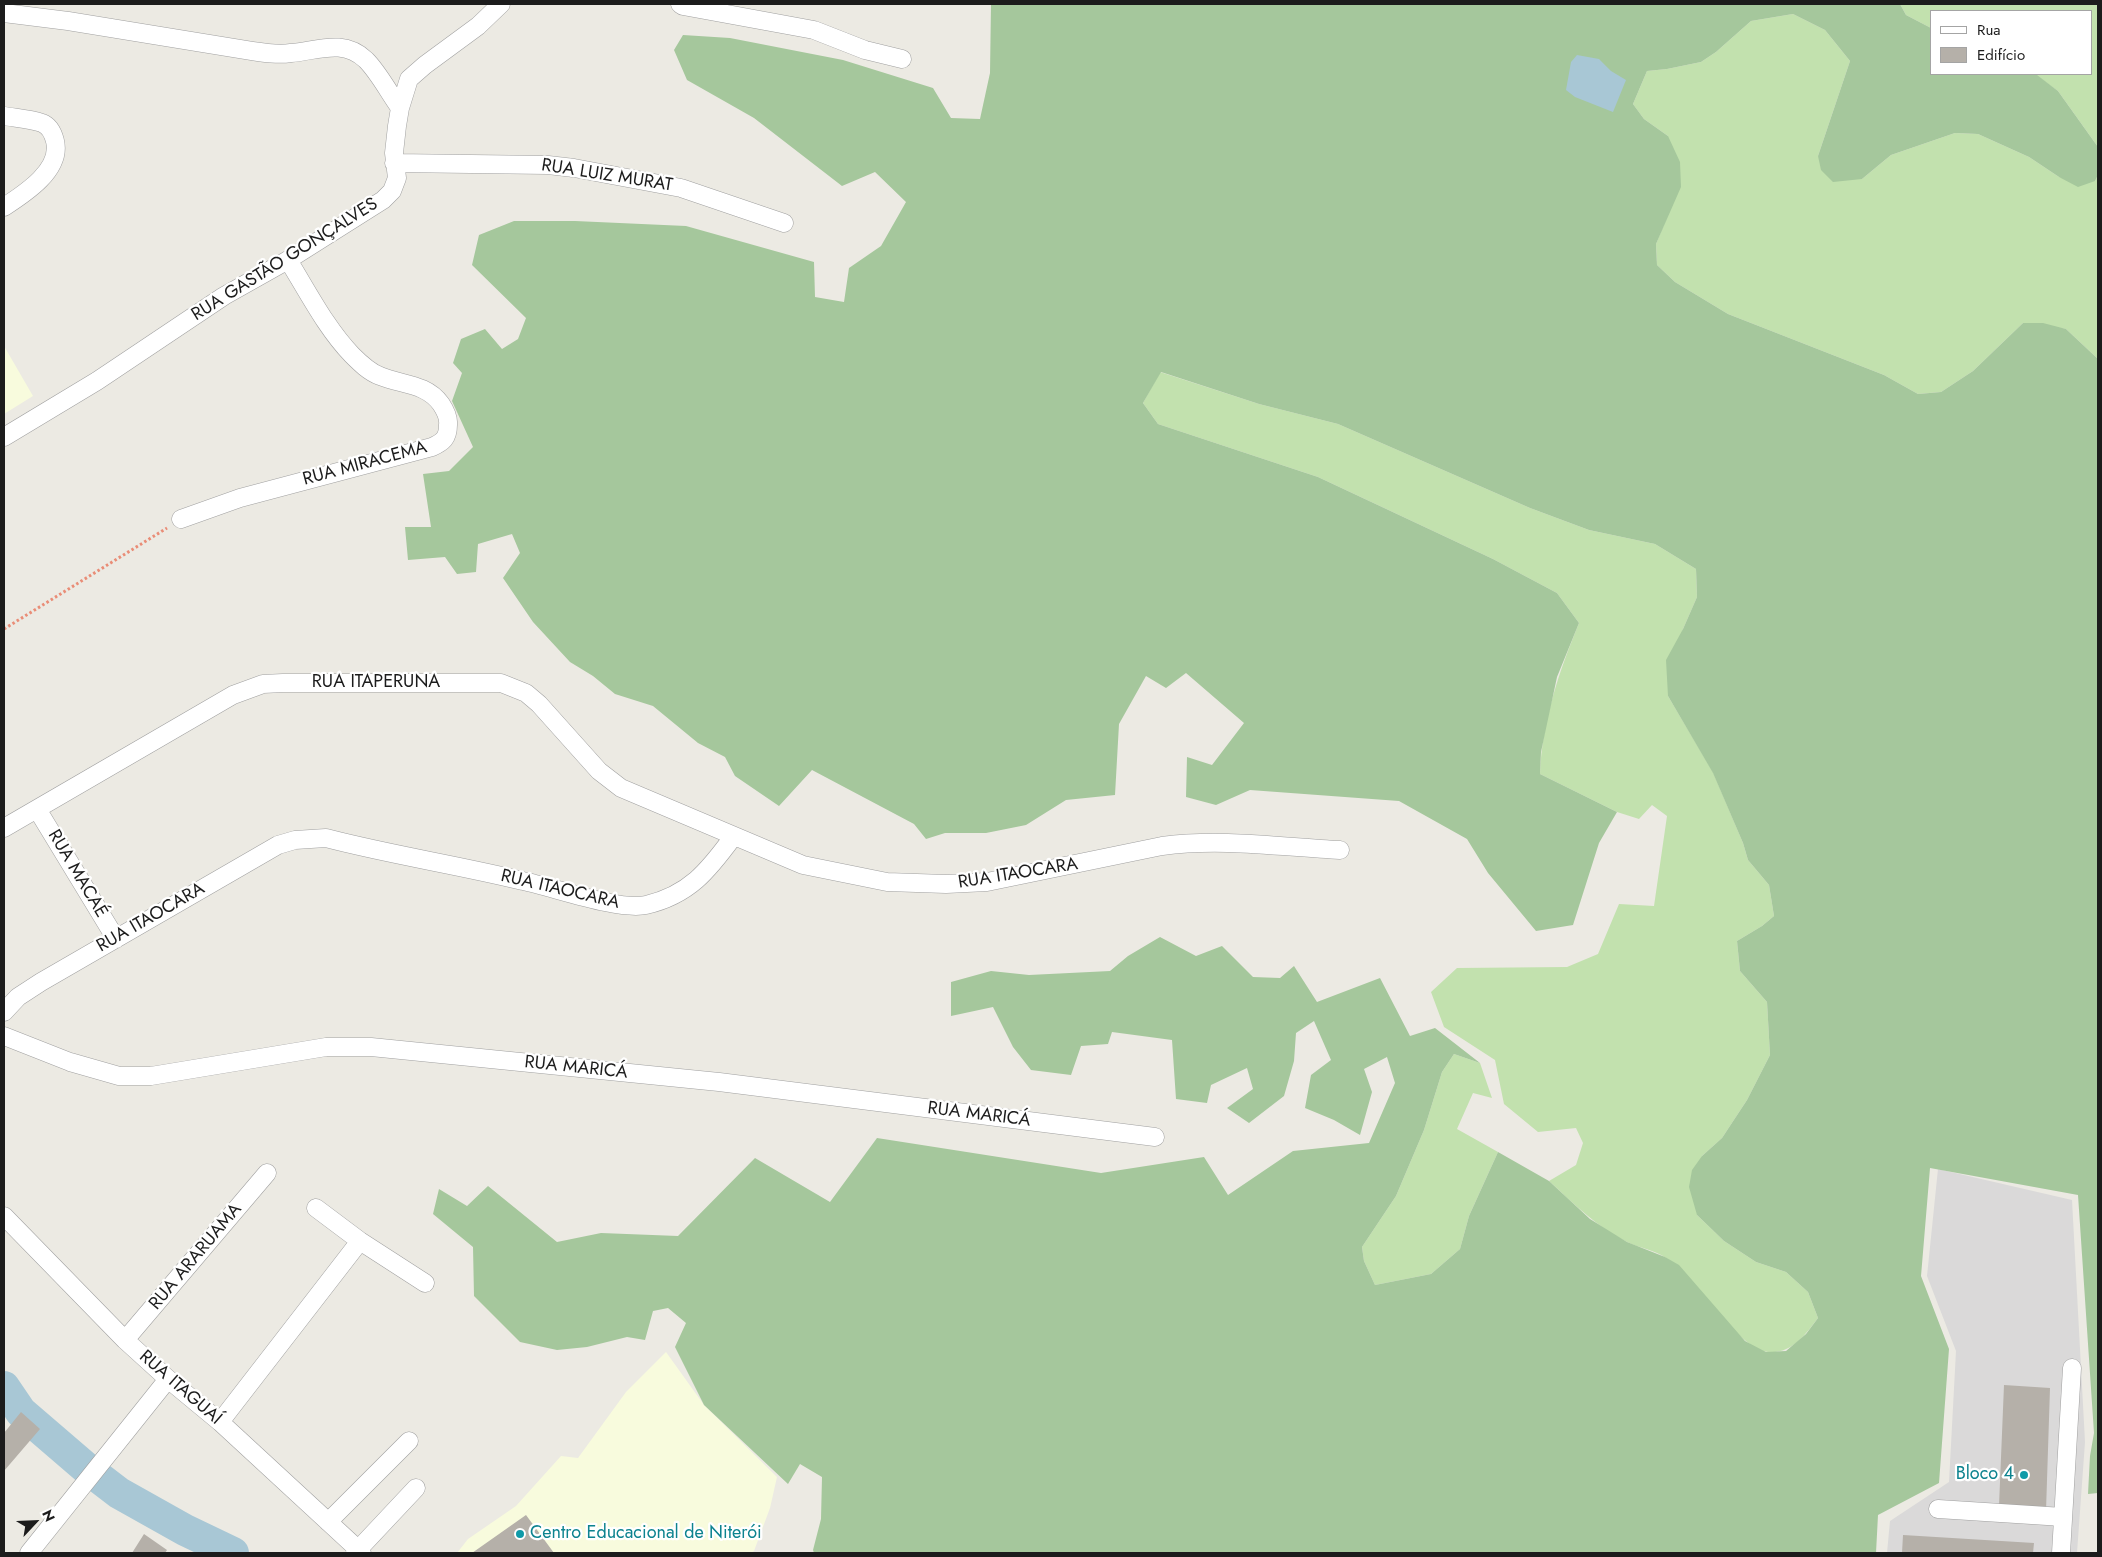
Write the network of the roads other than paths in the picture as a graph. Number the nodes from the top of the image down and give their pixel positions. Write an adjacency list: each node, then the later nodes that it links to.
1 (501, 4): 5 (street, RUA GASTÃO GONÇALVES)
2 (680, 4): 4 (street)
3 (4, 13): 5 (street)
4 (902, 59)
5 (400, 108): 7 (street, RUA GASTÃO GONÇALVES)
6 (4, 116): 8 (street)
7 (394, 163): 9 (street, RUA LUIZ MURAT); 10 (street, RUA GASTÃO GONÇALVES)
8 (4, 206)
9 (784, 223)
10 (288, 260): 11 (street, RUA GASTÃO GONÇALVES); 12 (street, RUA MIRACEMA)
11 (4, 437)
12 (181, 519)
13 (37, 809): 14 (street, RUA ITAPERUNA); 15 (street, RUA ITAPERUNA); 17 (street, RUA MACAÉ)
14 (4, 828)
15 (733, 837): 16 (street, RUA ITAOCARA); 17 (street, RUA ITAOCARA)
16 (1340, 850)
17 (116, 939): 18 (street, RUA ITAOCARA)
18 (4, 1012)
19 (4, 1036): 20 (street, RUA MARICÁ)
20 (1155, 1137)
21 (267, 1173): 26 (street, RUA ARARUAMA)
22 (316, 1208): 24 (street)
23 (4, 1216): 26 (street, RUA ITAGUAÍ)
24 (360, 1241): 25 (street); 29 (street)
25 (426, 1283)
26 (126, 1340): 28 (street, RUA ITAGUAÍ)
27 (2072, 1368): 33 (street)
28 (168, 1379): 29 (street, RUA ITAGUAÍ); 36 (street)
29 (220, 1422): 34 (street, RUA ITAGUAÍ)
30 (410, 1441): 34 (street)
31 (416, 1488): 35 (street)
32 (1938, 1509): 33 (street)
33 (2063, 1517): 37 (street)
34 (328, 1522): 35 (street, RUA ITAGUAÍ)
35 (358, 1552)
36 (29, 1553)
37 (2061, 1553)

